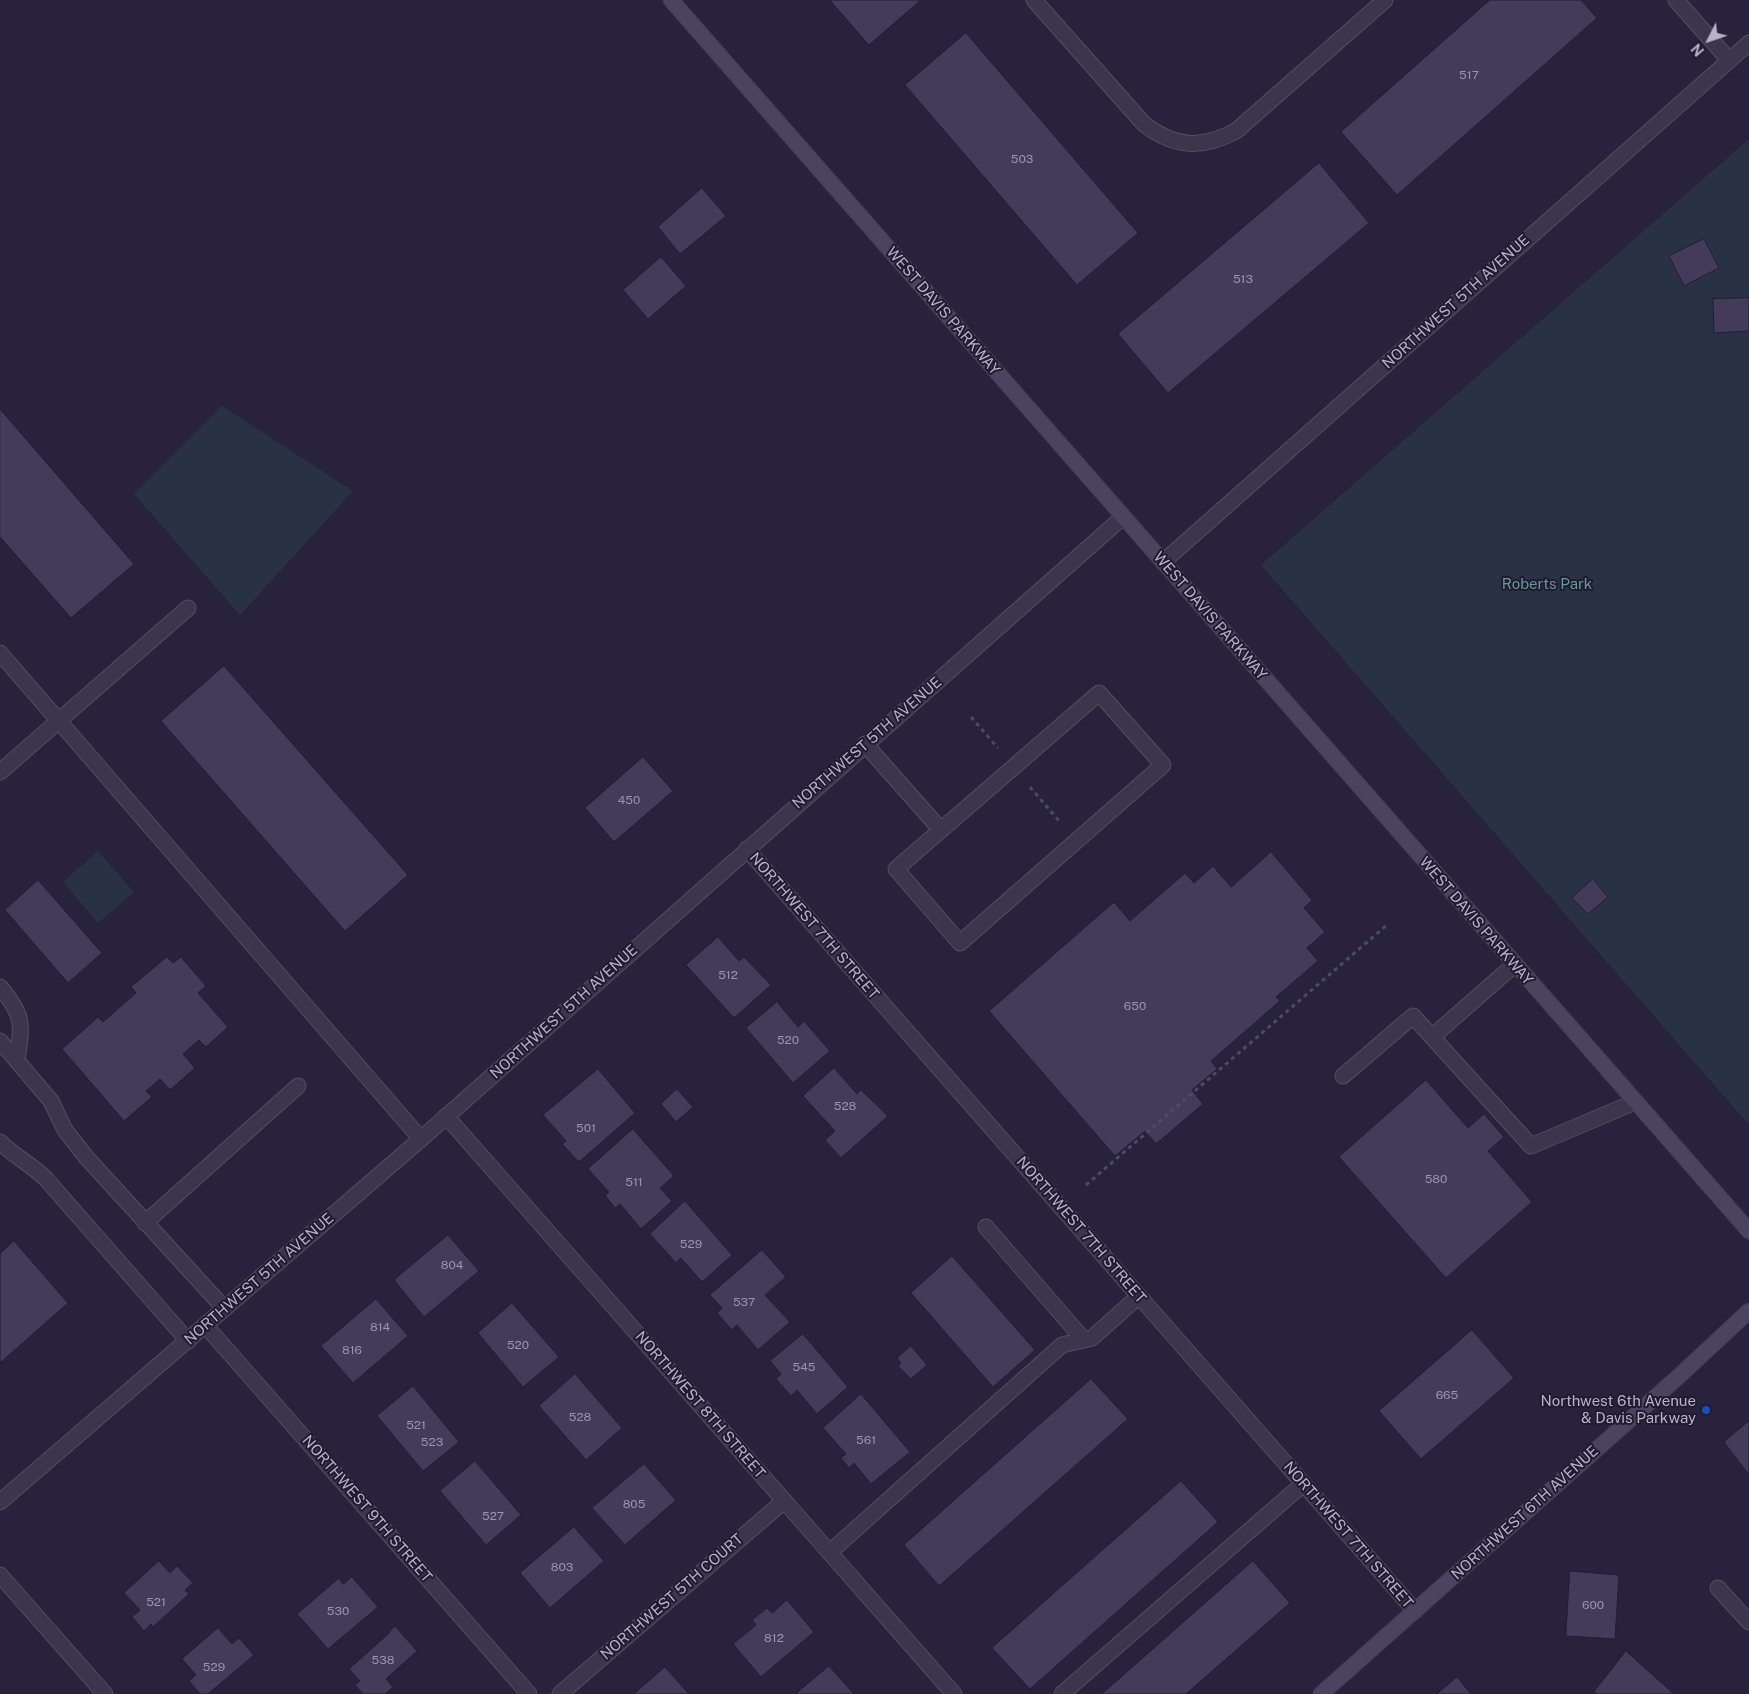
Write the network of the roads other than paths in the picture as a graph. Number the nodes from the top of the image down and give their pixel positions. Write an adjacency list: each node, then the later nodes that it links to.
1 (671, 0): 7 (street, WEST DAVIS PARKWAY)
2 (1034, 0): 3 (street)
3 (1386, 0)
4 (1676, 0): 6 (street)
5 (1749, 43): 6 (street, NORTHWEST 5TH AVENUE)
6 (1729, 60): 8 (street, NORTHWEST 5TH AVENUE)
7 (1123, 517): 8 (street, WEST DAVIS PARKWAY); 12 (street, NORTHWEST 5TH AVENUE)
8 (1163, 562): 16 (street, WEST DAVIS PARKWAY)
9 (188, 608): 11 (street)
10 (0, 653): 11 (street)
11 (59, 720): 13 (street); 25 (street)
12 (865, 744): 14 (street); 15 (street, NORTHWEST 5TH AVENUE)
13 (0, 772)
14 (941, 830): 14 (street)
15 (747, 849): 24 (street, NORTHWEST 5TH AVENUE); 30 (street, NORTHWEST 7TH STREET)
16 (1514, 965): 18 (street); 23 (street, WEST DAVIS PARKWAY)
17 (0, 987): 20 (street)
18 (1432, 1037): 21 (street); 23 (street)
19 (0, 1041): 20 (street)
20 (17, 1061): 27 (street)
21 (1343, 1076)
22 (298, 1086): 27 (street)
23 (1636, 1102): 29 (street, WEST DAVIS PARKWAY)
24 (446, 1116): 25 (street, NORTHWEST 5TH AVENUE); 37 (street, NORTHWEST 8TH STREET)
25 (421, 1139): 31 (street, NORTHWEST 5TH AVENUE)
26 (0, 1142): 35 (street)
27 (145, 1223): 31 (street)
28 (986, 1228): 34 (street)
29 (1749, 1231)
30 (1139, 1296): 34 (street); 36 (street, NORTHWEST 7TH STREET)
31 (224, 1308): 33 (street, NORTHWEST 5TH AVENUE)
32 (1749, 1311): 42 (street, NORTHWEST 6TH AVENUE)
33 (205, 1325): 35 (street, NORTHWEST 5TH AVENUE); 45 (street, NORTHWEST 9TH STREET)
34 (1084, 1340): 39 (street)
35 (188, 1341): 38 (street, NORTHWEST 5TH AVENUE)
36 (1303, 1484): 42 (street, NORTHWEST 7TH STREET); 48 (street)
37 (784, 1501): 39 (street, NORTHWEST 8TH STREET); 46 (street, NORTHWEST 5TH COURT)
38 (0, 1502)
39 (830, 1552): 47 (street, NORTHWEST 8TH STREET)
40 (0, 1575): 44 (street)
41 (1718, 1588): 43 (street)
42 (1415, 1611): 49 (street, NORTHWEST 6TH AVENUE)
43 (1749, 1622)
44 (104, 1694)
45 (529, 1694)
46 (560, 1694)
47 (954, 1694)
48 (1062, 1694)
49 (1321, 1694)

